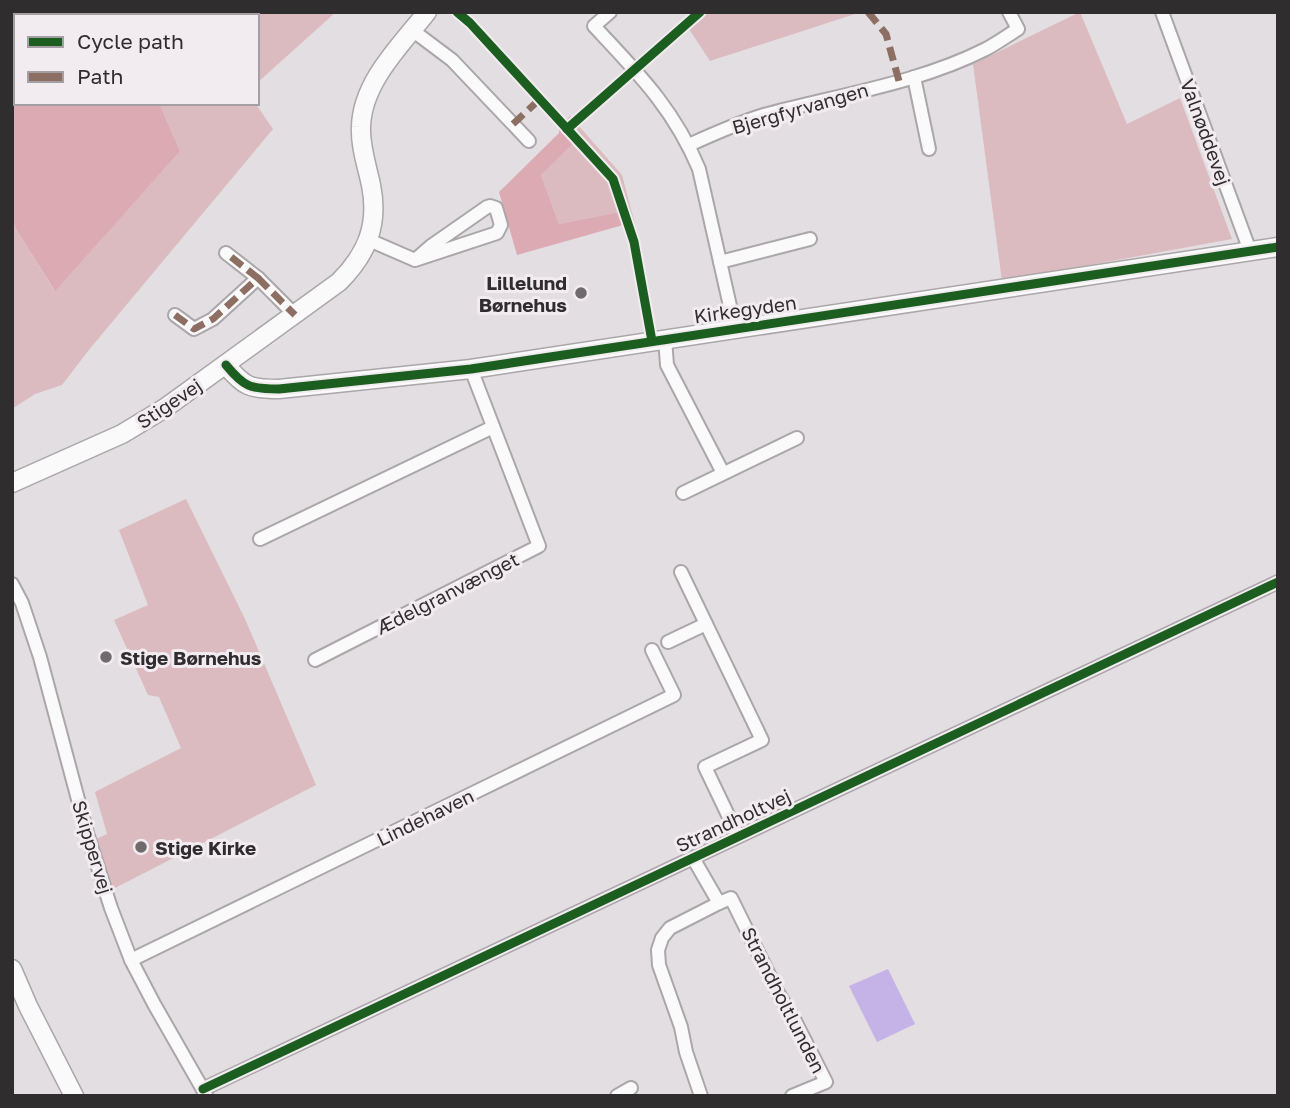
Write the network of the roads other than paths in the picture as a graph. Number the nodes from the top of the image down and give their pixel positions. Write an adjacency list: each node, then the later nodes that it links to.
1 (426, 12): 5 (street, Stigevej)
2 (610, 12): 8 (street)
3 (1009, 12): 6 (street, Bjergfyrvangen)
4 (1162, 12): 13 (street, Valnøddevej)
5 (412, 30): 7 (street); 11 (street, Stigevej)
6 (914, 77): 8 (street, Bjergfyrvangen); 9 (street)
7 (528, 141)
8 (689, 145): 16 (street)
9 (929, 149)
10 (810, 239): 16 (street)
11 (369, 240): 15 (street); 19 (street, Stigevej)
12 (1278, 247): 13 (street, Kirkegyden)
13 (1250, 251): 20 (street, Kirkegyden)
14 (226, 253): 17 (street)
15 (415, 260): 15 (street)
16 (720, 262): 20 (street)
17 (258, 278): 18 (street); 19 (street)
18 (176, 315)
19 (295, 315): 22 (street, Stigevej)
20 (735, 328): 21 (street, Kirkegyden)
21 (665, 339): 23 (street, Kirkegyden); 26 (street)
22 (226, 365): 23 (street, Kirkegyden); 27 (street, Stigevej)
23 (471, 369): 24 (street, Ædelgranvænget)
24 (493, 427): 29 (street); 36 (street, Ædelgranvænget)
25 (797, 438): 26 (street)
26 (723, 472): 28 (street)
27 (12, 483)
28 (683, 492)
29 (260, 539)
30 (681, 572): 33 (street)
31 (1278, 582): 37 (street, Strandholtvej)
32 (12, 584): 40 (street, Skippervej)
33 (706, 624): 34 (street); 37 (street)
34 (668, 642)
35 (652, 650): 40 (street, Lindehaven)
36 (315, 660)
37 (738, 836): 38 (street, Strandholtvej)
38 (693, 858): 39 (street, Strandholtlunden); 43 (street, Strandholtvej)
39 (719, 903): 46 (street); 47 (street, Strandholtlunden)
40 (131, 960): 43 (street, Skippervej)
41 (12, 969): 44 (street)
42 (631, 1088): 45 (street)
43 (205, 1092)
44 (74, 1096)
45 (617, 1096)
46 (701, 1096)
47 (792, 1096)

